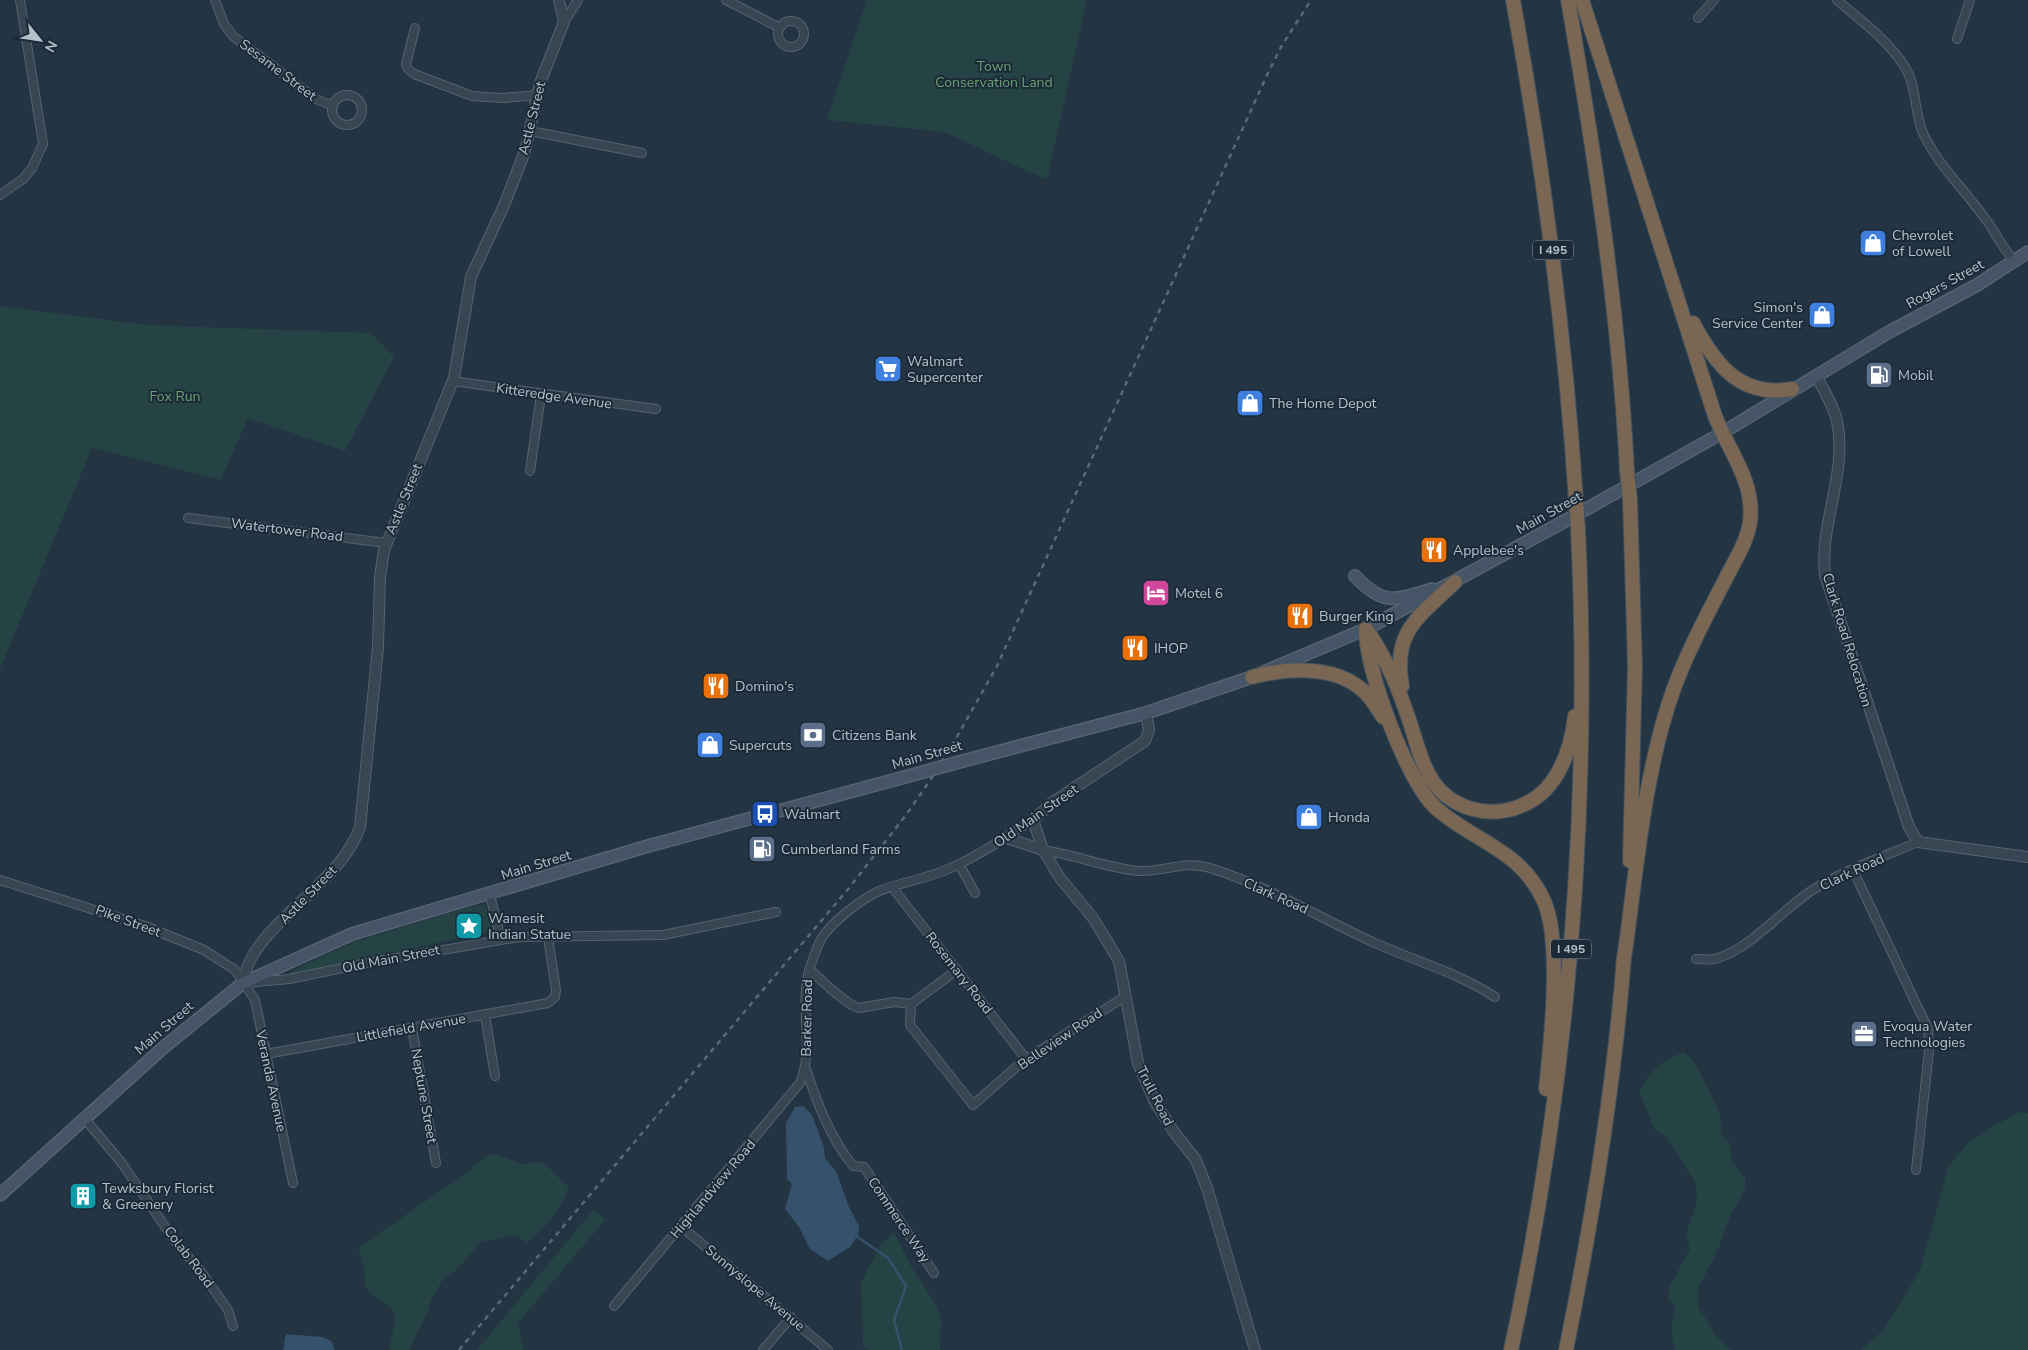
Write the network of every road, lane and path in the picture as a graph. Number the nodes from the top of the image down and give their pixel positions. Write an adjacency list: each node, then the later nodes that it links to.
1 (20, 0): 21 (street)
2 (215, 0): 18 (street, Sesame Street)
3 (559, 0): 13 (street)
4 (578, 0): 13 (street, Astle Street)
5 (726, 0): 15 (street)
6 (1513, 0): 38 (highway, I 495, bridge)
7 (1568, 0): 58 (highway, bridge)
8 (1582, 0): 24 (highway)
9 (1714, 0): 12 (street)
10 (1837, 0): 23 (street)
11 (1970, 0): 16 (street)
12 (1698, 18)
13 (564, 22): 17 (street, Astle Street)
14 (415, 28): 17 (street)
15 (780, 28)
16 (1957, 39)
17 (537, 95): 19 (street, Astle Street)
18 (333, 106)
19 (530, 131): 20 (street); 27 (street, Astle Street)
20 (642, 153)
21 (0, 195)
22 (2028, 252): 23 (main road, Rogers Street)
23 (2014, 260): 25 (main road, Rogers Street)
24 (1676, 290): 28 (highway); 31 (highway)
25 (1875, 340): 26 (main road, Main Street)
26 (1816, 376): 28 (main road, Main Street); 45 (street, Clark Road Relocation)
27 (452, 381): 29 (street, Kitteredge Avenue); 34 (street, Astle Street)
28 (1792, 389): 31 (main road, Main Street)
29 (541, 395): 30 (street, Kitteredge Avenue); 32 (street)
30 (656, 409)
31 (1722, 433): 36 (main road, Main Street); 58 (highway)
32 (530, 471)
33 (188, 518): 34 (street, Watertower Road)
34 (386, 543): 61 (street, Astle Street)
35 (1355, 576): 36 (main road)
36 (1455, 582): 37 (main road, Main Street); 40 (highway)
37 (1366, 629): 39 (main road, Main Street); 40 (highway); 42 (highway)
38 (1582, 657): 40 (highway); 77 (highway, I 495)
39 (1252, 678): 41 (main road, Main Street); 42 (highway)
40 (1407, 712)
41 (1146, 713): 43 (street, Old Main Street); 53 (main road, Main Street, bridge)
42 (1395, 735): 77 (highway)
43 (1033, 820): 44 (street, Old Main Street); 46 (street, Trull Road)
44 (1007, 838): 46 (street); 48 (street, Old Main Street)
45 (1918, 842): 47 (street); 49 (street, Clark Road)
46 (1043, 850): 62 (street, Trull Road); 63 (street, Clark Road)
47 (2028, 857)
48 (959, 864): 51 (street, Old Main Street); 52 (street)
49 (1853, 870): 57 (street, Clark Road); 73 (street)
50 (0, 880): 61 (street, Pike Street)
51 (892, 887): 59 (street, Barker Road); 60 (street, Rosemary Road)
52 (975, 893)
53 (490, 895): 56 (street); 61 (main road, Main Street)
54 (776, 912): 55 (street, Old Main Street)
55 (548, 937): 56 (street, Old Main Street); 65 (street, Littlefield Avenue)
56 (501, 940): 61 (street, Old Main Street)
57 (1696, 959)
58 (1623, 966): 86 (highway)
59 (809, 969): 64 (street); 69 (street, Barker Road)
60 (957, 970): 64 (street); 68 (street, Rosemary Road)
61 (242, 983): 67 (street, Veranda Avenue); 71 (main road, Main Street)
62 (1126, 996): 68 (street, Belleview Road); 84 (street, Trull Road)
63 (1495, 997)
64 (910, 1004): 68 (street, Belleview Road)
65 (486, 1015): 66 (street, Littlefield Avenue); 70 (street)
66 (412, 1028): 67 (street, Littlefield Avenue); 72 (street, Neptune Street)
67 (266, 1054): 74 (street, Veranda Avenue)
68 (1026, 1059)
69 (806, 1069): 76 (street, Highlandview Road); 78 (street, Commerce Way)
70 (495, 1076)
71 (85, 1119): 75 (main road, Main Street); 81 (street, Colab Road)
72 (436, 1163)
73 (1916, 1170)
74 (292, 1182)
75 (0, 1195)
76 (682, 1227): 79 (street, Highlandview Road); 80 (street, Sunnyslope Avenue)
77 (1534, 1239): 85 (highway, I 495)
78 (934, 1273)
79 (614, 1306)
80 (791, 1317): 82 (street); 83 (street, Sunnyslope Avenue)
81 (233, 1326)
82 (763, 1350)
83 (828, 1350)
84 (1255, 1350)
85 (1511, 1350)
86 (1566, 1350)

